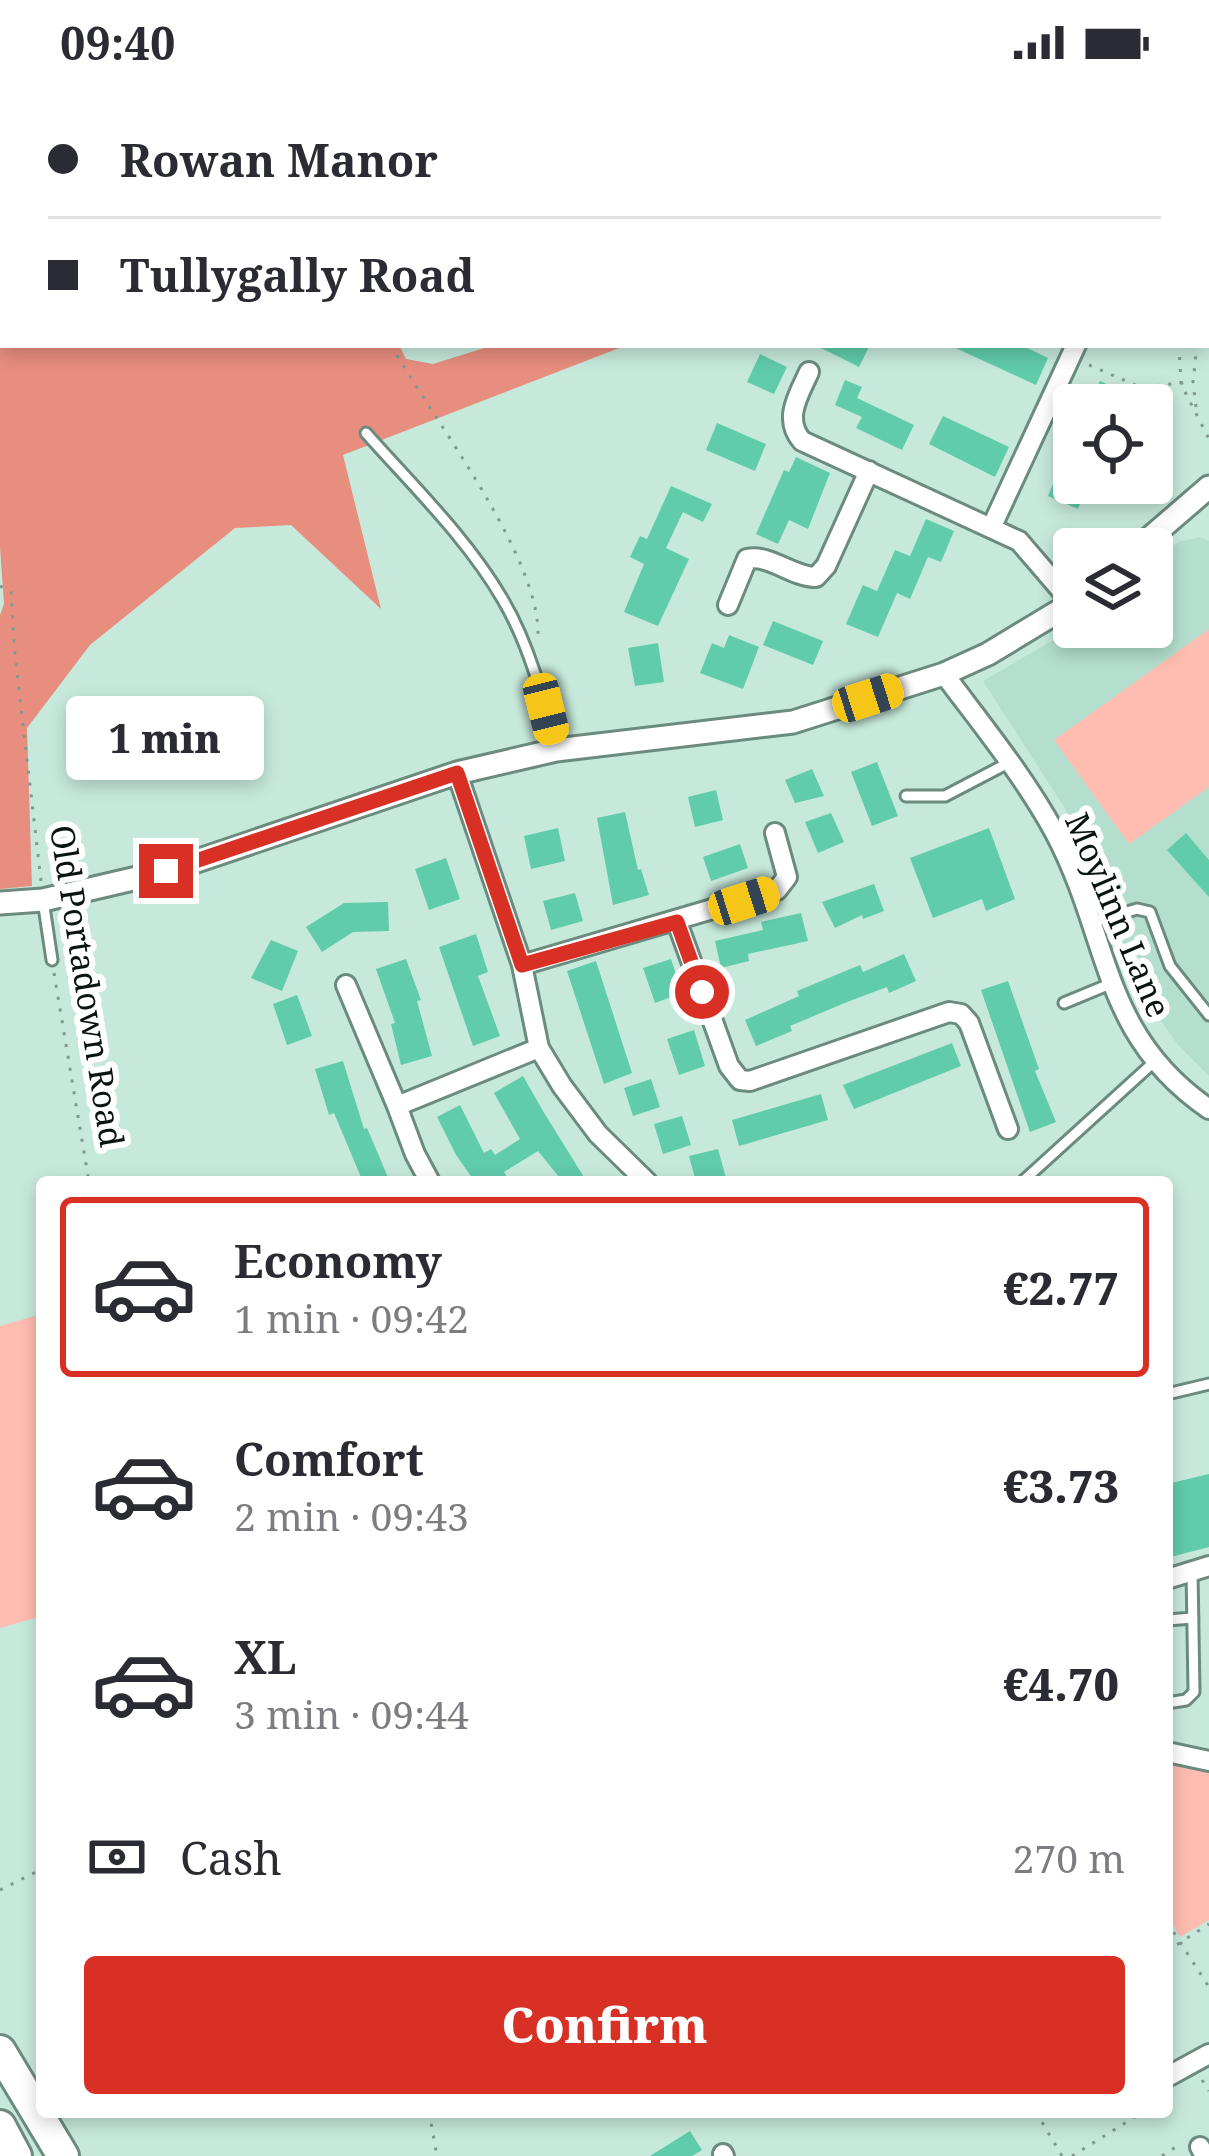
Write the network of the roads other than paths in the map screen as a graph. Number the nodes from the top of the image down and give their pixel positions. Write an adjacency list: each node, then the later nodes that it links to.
1 (1074, 351): 6 (street)
2 (809, 372): 4 (street)
3 (366, 433): 12 (lane)
4 (869, 472): 6 (street); 9 (street)
5 (1209, 487): 7 (street)
6 (992, 526): 8 (street)
7 (1161, 528)
8 (1053, 580)
9 (728, 604)
10 (1053, 615): 11 (street)
11 (944, 674): 12 (street); 13 (street, Moylinn Lane)
12 (556, 750): 14 (street)
13 (1010, 762): 15 (lane); 20 (street, Moylinn Lane)
14 (457, 773): 17 (street); 22 (street)
15 (906, 796)
16 (775, 833): 19 (street)
17 (43, 900): 18 (street); 21 (lane, Old Portadown Road)
18 (0, 903)
19 (677, 922): 22 (street); 31 (street)
20 (1093, 922): 23 (street, Moylinn Lane); 26 (lane)
21 (52, 960)
22 (522, 965): 27 (street)
23 (1110, 984): 25 (lane); 28 (street, Moylinn Lane)
24 (346, 985): 29 (street)
25 (1064, 1003)
26 (1209, 1015)
27 (539, 1048): 29 (street); 33 (street)
28 (1154, 1062): 30 (street, Moylinn Lane); 34 (lane)
29 (397, 1106): 32 (street)
30 (1209, 1109)
31 (1008, 1129)
32 (427, 1176)
33 (641, 1176)
34 (1029, 1176)
35 (1209, 1384): 36 (lane)
36 (1173, 1393)
37 (1201, 1569): 38 (lane)
38 (1193, 1618): 39 (lane); 41 (lane)
39 (1173, 1620)
40 (1209, 1661): 41 (lane)
41 (1194, 1662): 42 (lane)
42 (1173, 1701)
43 (1173, 1753): 44 (street)
44 (1209, 1761)
45 (0, 2050): 48 (highway)
46 (1209, 2054): 47 (street)
47 (1173, 2074)
48 (36, 2111)
49 (40, 2118): 52 (highway)
50 (0, 2126): 51 (highway)
51 (16, 2156)
52 (63, 2156)

